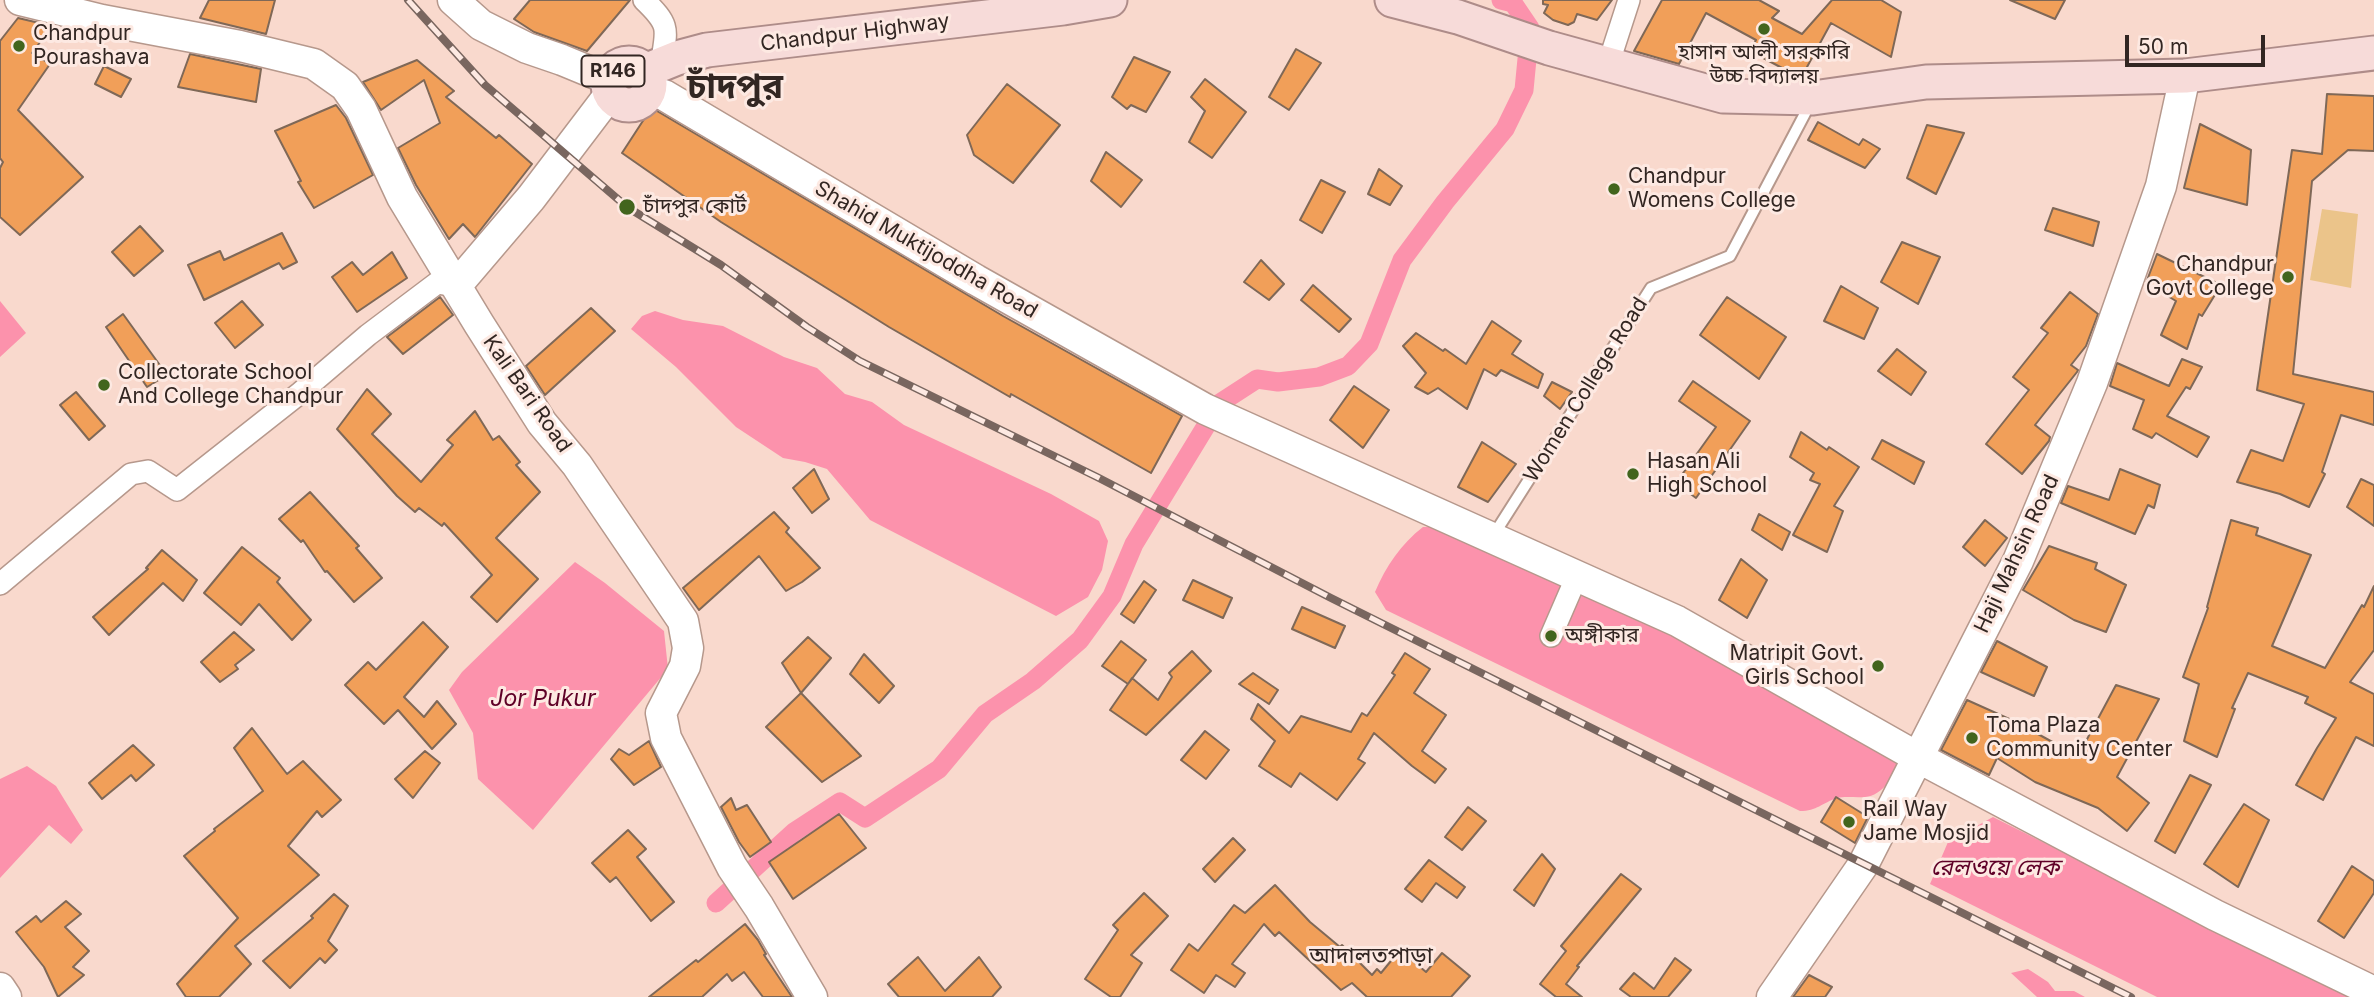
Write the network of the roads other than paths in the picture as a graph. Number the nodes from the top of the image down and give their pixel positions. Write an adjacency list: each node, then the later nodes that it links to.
1 (20, 0): 13 (main road, Kali Bari Road)
2 (453, 0): 11 (main road)
3 (644, 0): 10 (street)
4 (1110, 0): 10 (main road, Chandpur Highway)
5 (1392, 0): 8 (main road)
6 (1629, 0): 8 (street)
7 (2374, 53): 9 (main road)
8 (1608, 65): 12 (main road)
9 (2185, 76): 12 (main road); 18 (main road, Haji Mahsin Road)
10 (661, 77): 11 (main road, R146); 14 (main road, Shahid Muktijoddha Road)
11 (609, 87): 13 (main road)
12 (1813, 98): 14 (lane, Women College Road)
13 (456, 286): 16 (street); 22 (main road, Kali Bari Road)
14 (1492, 538): 15 (main road, Shahid Muktijoddha Road)
15 (1577, 576): 17 (street); 18 (main road, Shahid Muktijoddha Road)
16 (0, 584)
17 (1551, 636)
18 (1919, 758): 20 (main road, Shahid Muktijoddha Road); 23 (main road, Haji Mahsin Road)
19 (0, 988): 21 (main road)
20 (2374, 992)
21 (6, 997)
22 (812, 997)
23 (1772, 997)

